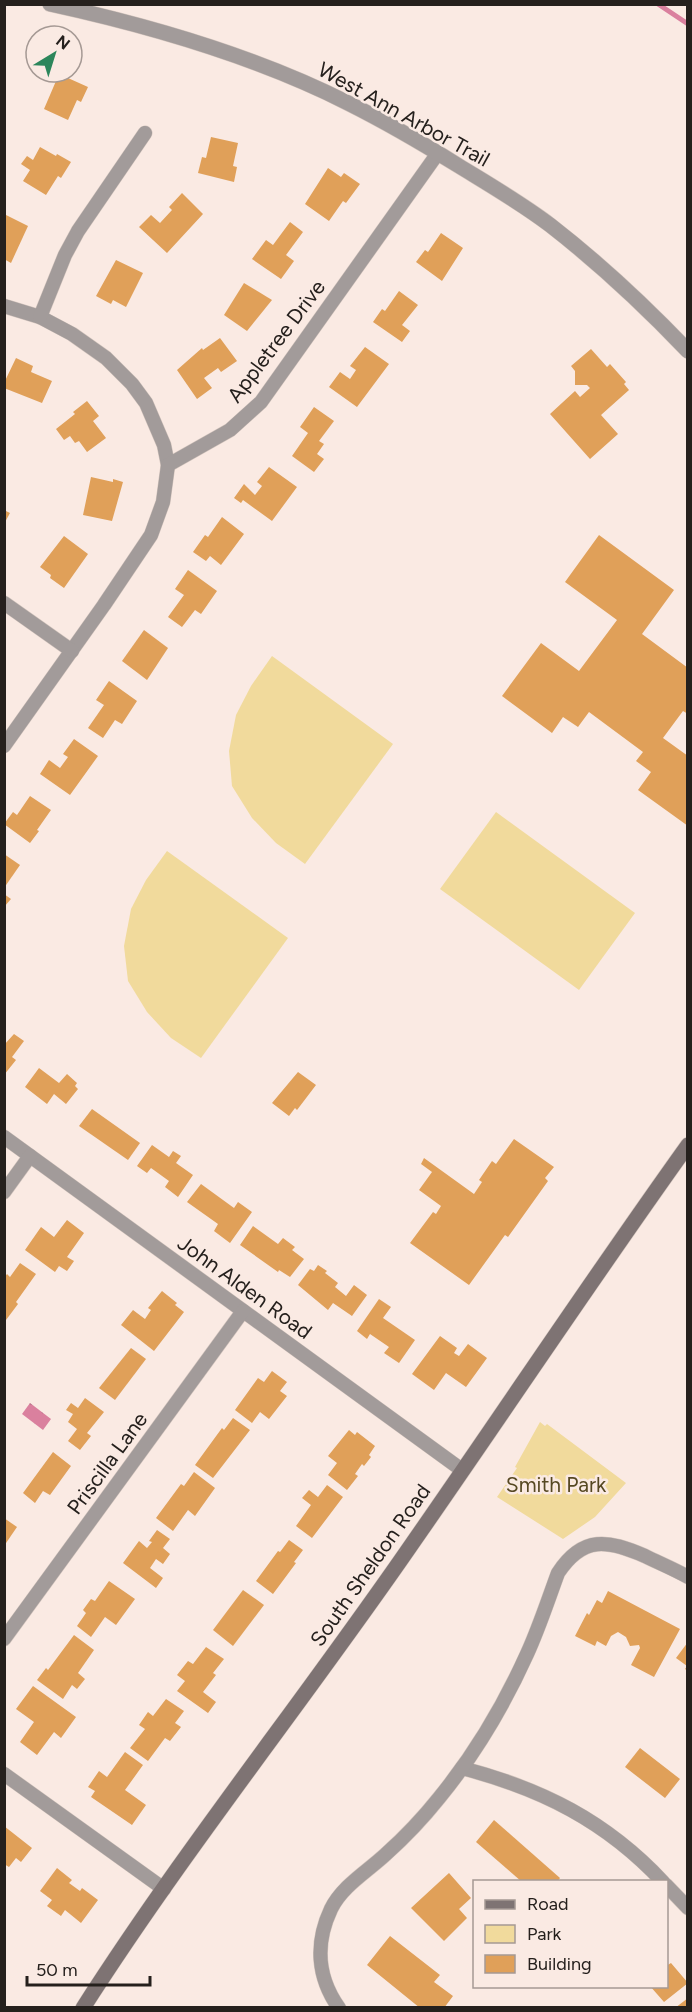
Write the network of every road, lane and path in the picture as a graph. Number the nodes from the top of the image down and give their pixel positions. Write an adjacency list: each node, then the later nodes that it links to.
1 (50, 4): 3 (street, West Ann Arbor Trail)
2 (145, 133): 5 (street)
3 (438, 153): 6 (street, West Ann Arbor Trail); 7 (street, Appletree Drive)
4 (4, 306): 5 (street)
5 (40, 317): 7 (street)
6 (687, 351)
7 (168, 465): 9 (street)
8 (4, 603): 9 (street)
9 (72, 651): 10 (street)
10 (4, 746)
11 (4, 1137): 13 (street, John Alden Road)
12 (687, 1145): 16 (main road, South Sheldon Road)
13 (30, 1156): 14 (street); 15 (street, John Alden Road)
14 (4, 1192)
15 (243, 1311): 16 (street, John Alden Road); 18 (street, Priscilla Lane)
16 (462, 1470): 23 (main road, South Sheldon Road)
17 (687, 1577): 19 (street)
18 (4, 1639)
19 (462, 1768): 21 (street); 25 (street)
20 (4, 1774): 23 (street)
21 (662, 1880)
22 (668, 1887): 24 (street)
23 (164, 1889): 26 (main road, South Sheldon Road)
24 (687, 1908)
25 (332, 2004)
26 (83, 2007)

